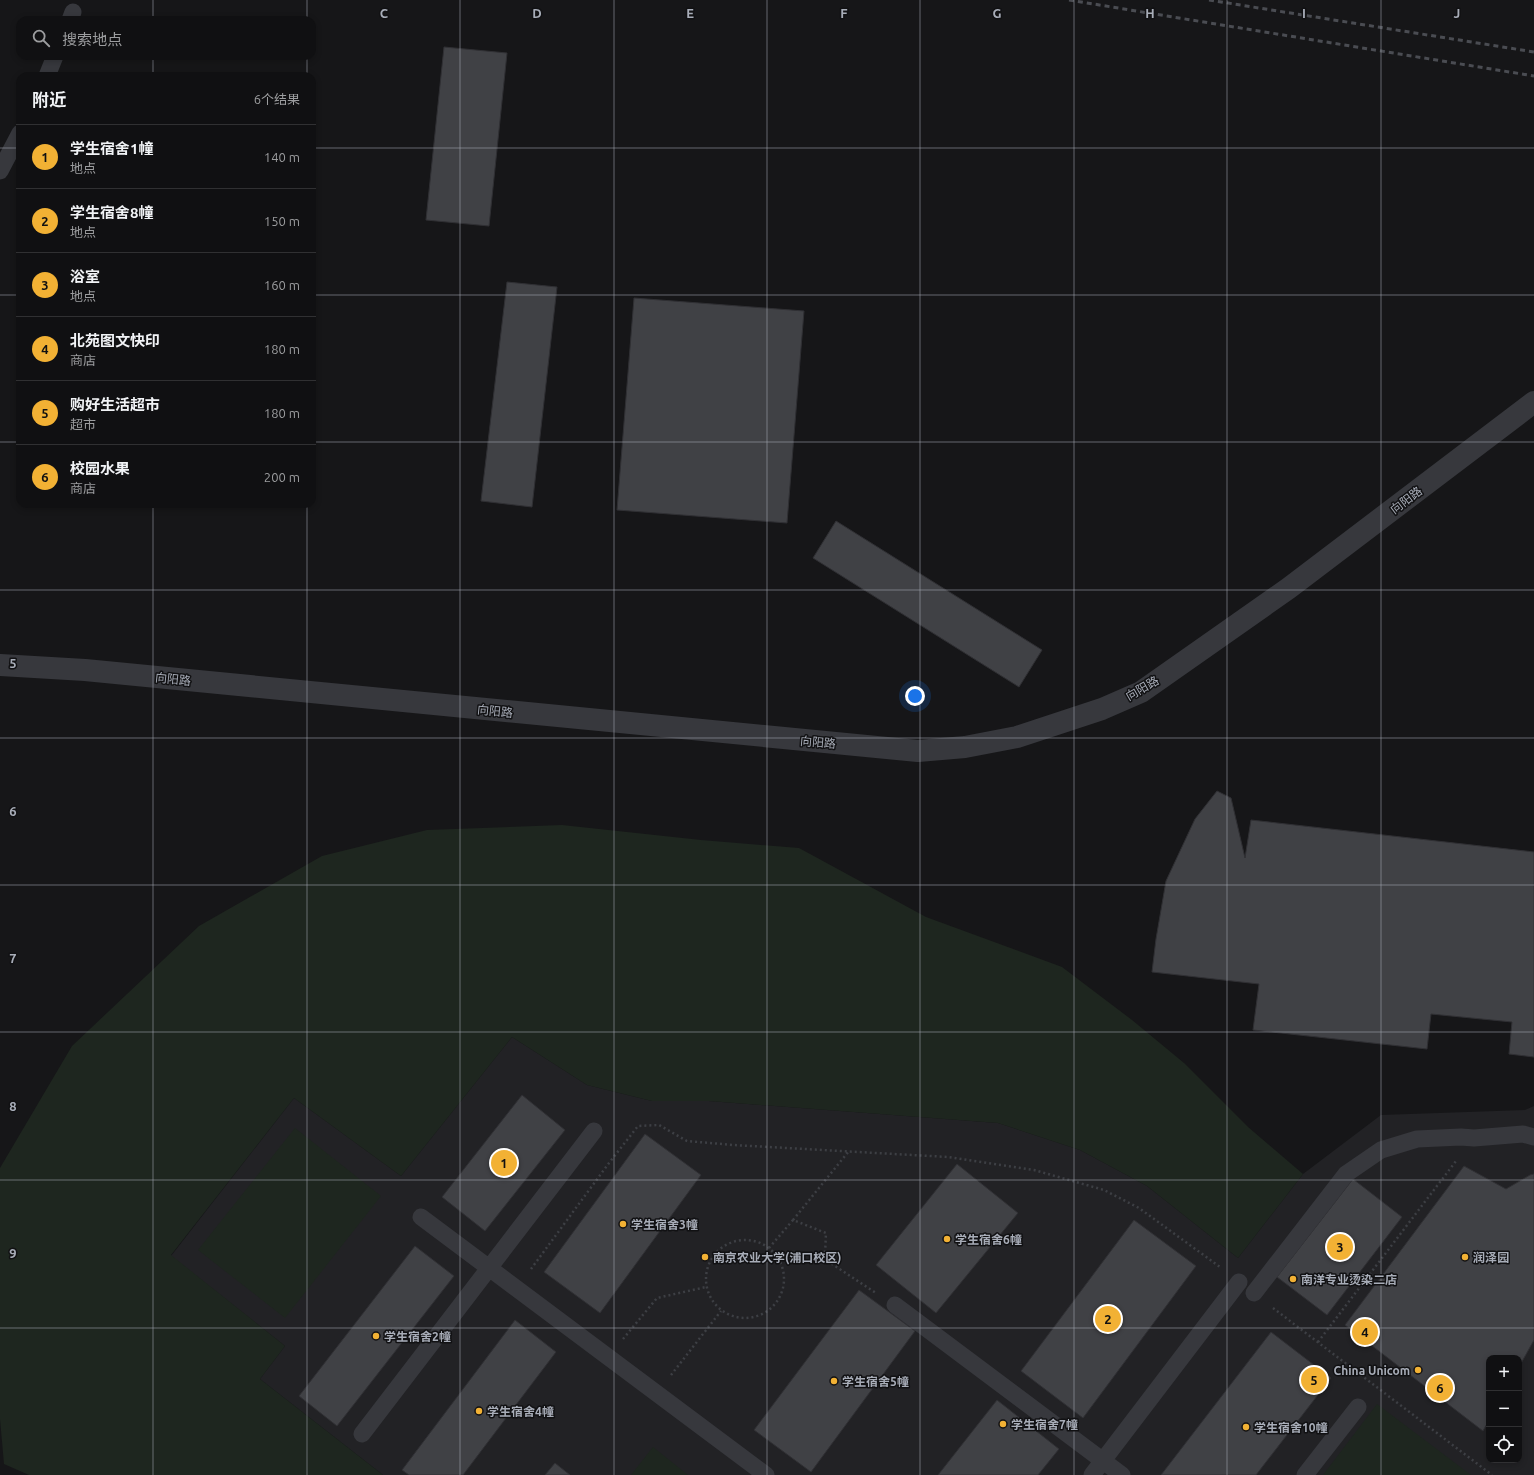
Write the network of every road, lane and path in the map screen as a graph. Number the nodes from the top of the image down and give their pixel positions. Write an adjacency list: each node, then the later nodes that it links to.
1 (53, 60): 2 (lane)
2 (49, 72)
3 (16, 141): 4 (lane)
4 (0, 171)
5 (1534, 402): 6 (street, 向阳路)
6 (0, 665)
7 (594, 1131): 14 (lane)
8 (1534, 1137): 9 (lane)
9 (1474, 1138): 18 (lane); 22 (path)
10 (849, 1151): 12 (path); 15 (path); 17 (path)
11 (421, 1217): 14 (lane)
12 (793, 1220): 13 (path); 19 (path)
13 (769, 1248): 16 (path); 21 (path)
14 (490, 1269): 17 (lane); 26 (lane)
15 (1239, 1282): 27 (lane)
16 (706, 1286): 21 (path); 23 (path)
17 (516, 1289): 23 (lane)
18 (1254, 1293): 22 (path)
19 (880, 1295)
20 (895, 1305): 27 (lane)
21 (721, 1311): 24 (path)
22 (1318, 1342): 32 (path)
23 (608, 1358): 24 (lane)
24 (657, 1394): 28 (lane)
25 (1358, 1407): 31 (lane)
26 (362, 1434)
27 (1103, 1460): 29 (lane); 30 (lane)
28 (766, 1475)
29 (1092, 1475)
30 (1122, 1475)
31 (1305, 1475)
32 (1492, 1475)

